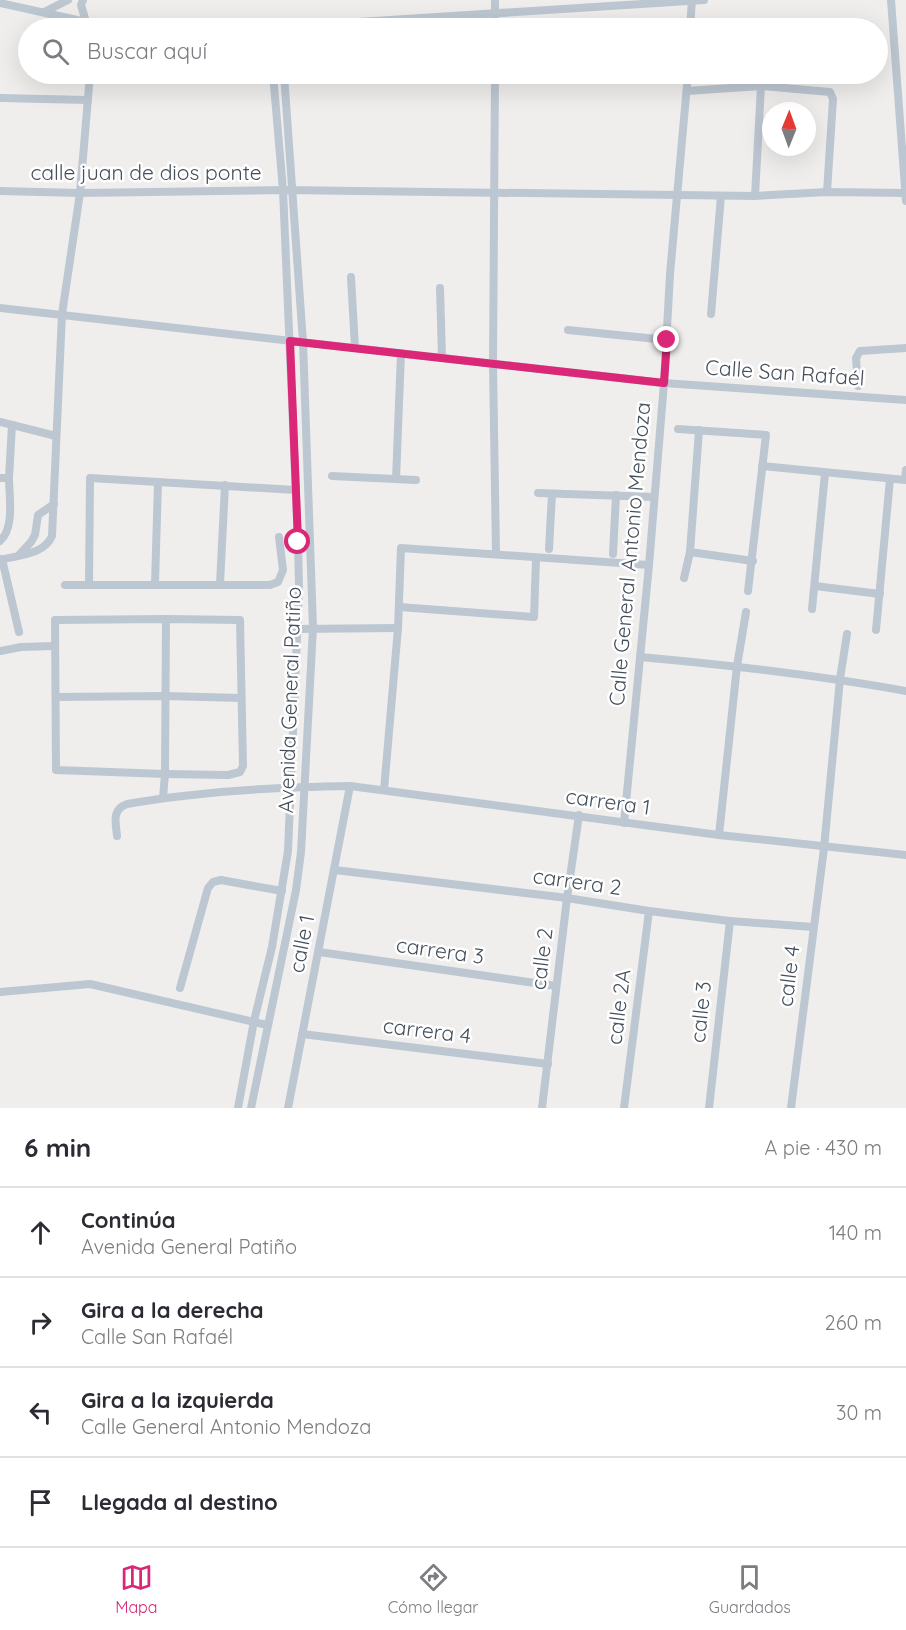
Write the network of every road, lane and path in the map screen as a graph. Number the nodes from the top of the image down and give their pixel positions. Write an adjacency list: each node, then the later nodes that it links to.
1 (68, 0): 8 (street)
2 (83, 0): 11 (street)
3 (495, 0): 9 (street)
4 (692, 0): 5 (street); 9 (street); 13 (street)
5 (704, 0)
6 (891, 0): 29 (street)
7 (0, 3): 8 (street)
8 (43, 12): 10 (street)
9 (495, 15): 12 (street)
10 (69, 18)
11 (85, 18)
12 (446, 18)
13 (691, 18)
14 (89, 84): 22 (street)
15 (274, 84): 23 (street, Avenida General Patiño)
16 (285, 84): 25 (street, Avenida General Patiño)
17 (495, 84): 26 (street)
18 (687, 84): 20 (street, Calle General Antonio Mendoza)
19 (760, 86): 20 (street); 27 (street); 32 (street)
20 (687, 91): 30 (street, Calle General Antonio Mendoza)
21 (0, 98): 22 (street)
22 (88, 100): 28 (street)
23 (283, 190): 25 (street, calle juan de dios ponte); 28 (street, calle juan de dios ponte); 41 (street, Avenida General Patiño)
24 (0, 191): 28 (street, calle juan de dios ponte)
25 (292, 191): 26 (street, calle juan de dios ponte); 42 (street, Avenida General Patiño)
26 (495, 192): 30 (street, calle juan de dios ponte); 47 (street)
27 (827, 192): 29 (street); 32 (street)
28 (80, 193): 37 (street)
29 (906, 194): 33 (street)
30 (677, 195): 31 (street); 40 (street, Calle General Antonio Mendoza)
31 (721, 196): 32 (street); 38 (street)
32 (755, 196)
33 (906, 201)
34 (351, 277): 43 (street)
35 (440, 288): 46 (street)
36 (0, 308): 37 (street, Calle San Rafaél)
37 (62, 314): 41 (street, Calle San Rafaél); 55 (street)
38 (711, 314)
39 (568, 330): 40 (street)
40 (667, 340): 48 (street, Calle General Antonio Mendoza)
41 (290, 341): 42 (street, Calle San Rafaél); 67 (street, Avenida General Patiño)
42 (303, 342): 43 (street, Calle San Rafaél); 96 (street, Avenida General Patiño)
43 (355, 348): 45 (street, Calle San Rafaél)
44 (906, 348): 49 (street)
45 (401, 353): 46 (street, Calle San Rafaél); 61 (street)
46 (442, 358): 47 (street, Calle San Rafaél)
47 (493, 364): 48 (street, Calle San Rafaél); 77 (street)
48 (664, 383): 50 (street, Calle San Rafaél); 71 (street, Calle General Antonio Mendoza)
49 (858, 386)
50 (906, 400)
51 (0, 422): 52 (street)
52 (12, 425): 55 (street); 60 (street)
53 (678, 429): 54 (street)
54 (699, 430): 56 (street); 76 (street)
55 (56, 436): 72 (street)
56 (762, 466): 58 (street); 82 (street)
57 (906, 470): 64 (street)
58 (825, 473): 62 (street); 89 (street)
59 (332, 476): 61 (street)
60 (5, 478): 74 (street)
61 (396, 478): 63 (street)
62 (891, 479): 64 (street); 91 (street)
63 (416, 480)
64 (905, 480)
65 (158, 482): 66 (street); 85 (street); 88 (street)
66 (225, 485): 67 (street); 86 (street)
67 (296, 490): 98 (street, Avenida General Patiño)
68 (538, 493): 69 (street)
69 (552, 494): 70 (street); 75 (street)
70 (616, 495): 71 (street); 78 (street)
71 (654, 497): 83 (street, Calle General Antonio Mendoza)
72 (54, 504): 79 (street); 79 (street)
73 (279, 537): 86 (street)
74 (0, 541)
75 (549, 549)
76 (690, 552): 82 (street); 84 (street)
77 (496, 554): 81 (street); 92 (street)
78 (613, 554)
79 (18, 555): 80 (street)
80 (1, 559): 100 (street)
81 (536, 559): 83 (street); 92 (street)
82 (753, 561): 90 (street)
83 (649, 566): 104 (street, Calle General Antonio Mendoza)
84 (684, 578)
85 (155, 584): 86 (street); 88 (street)
86 (220, 584)
87 (65, 585): 88 (street)
88 (89, 585)
89 (814, 586): 91 (street); 93 (street)
90 (748, 591)
91 (880, 594): 99 (street)
92 (399, 607): 97 (street)
93 (812, 609)
94 (746, 612): 105 (street)
95 (166, 619): 102 (street); 108 (street); 110 (street)
96 (313, 628): 97 (street); 98 (street); 114 (street, Avenida General Patiño)
97 (398, 628): 115 (street)
98 (297, 629): 112 (street, Avenida General Patiño)
99 (876, 630)
100 (19, 632)
101 (847, 634): 106 (street, calle 4)
102 (55, 646): 103 (street); 109 (street)
103 (0, 651)
104 (640, 657): 105 (street); 118 (street, Calle General Antonio Mendoza)
105 (737, 666): 106 (street); 119 (street)
106 (840, 679): 107 (street); 121 (street, calle 4)
107 (906, 691)
108 (166, 696): 109 (street); 110 (street); 111 (street)
109 (56, 697): 111 (street)
110 (241, 698): 111 (street)
111 (165, 774): 116 (street)
112 (291, 786): 114 (street, carrera 1); 116 (street, carrera 1); 124 (street, Avenida General Patiño)
113 (350, 786): 114 (street, carrera 1); 115 (street, carrera 1); 123 (street, calle 1)
114 (306, 787): 134 (street, Avenida General Patiño)
115 (384, 790): 117 (street, carrera 1)
116 (163, 798): 120 (street, carrera 1)
117 (579, 815): 118 (street, carrera 1); 125 (street, calle 2)
118 (624, 823): 119 (street, carrera 1)
119 (719, 835): 121 (street, carrera 1)
120 (117, 836)
121 (824, 848): 122 (street, carrera 1); 128 (street, calle 4)
122 (906, 855)
123 (335, 870): 125 (street, carrera 2); 129 (street, calle 1)
124 (282, 891): 131 (street); 133 (street, Avenida General Patiño)
125 (567, 898): 126 (street, carrera 2); 130 (street, calle 2)
126 (649, 911): 127 (street, carrera 2); 141 (street, calle 2A)
127 (730, 921): 128 (street, carrera 2); 142 (street, calle 3)
128 (813, 927): 143 (street, calle 4)
129 (319, 952): 130 (street, carrera 3); 135 (street, calle 1)
130 (556, 986): 136 (street, calle 2)
131 (180, 988)
132 (0, 992): 133 (street)
133 (254, 1021): 134 (street); 137 (street, Avenida General Patiño)
134 (267, 1025): 138 (street, Avenida General Patiño)
135 (302, 1034): 136 (street, carrera 4); 139 (street, calle 1)
136 (548, 1064): 140 (street, calle 2)
137 (238, 1108)
138 (251, 1108)
139 (288, 1108)
140 (542, 1108)
141 (624, 1108)
142 (709, 1108)
143 (791, 1108)

